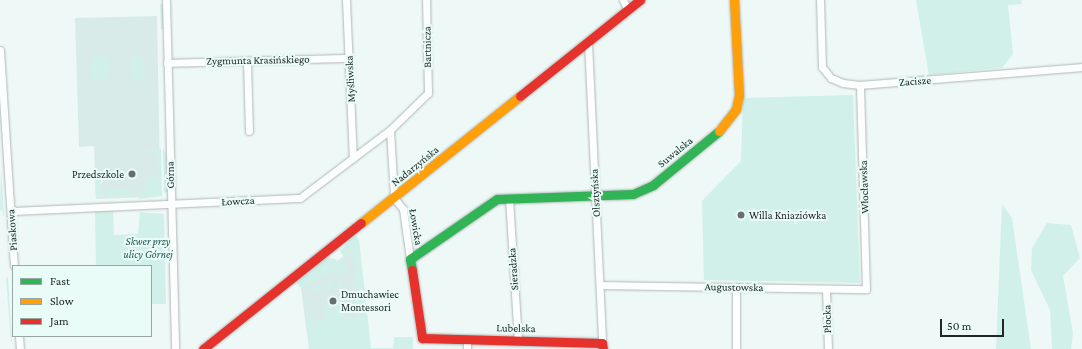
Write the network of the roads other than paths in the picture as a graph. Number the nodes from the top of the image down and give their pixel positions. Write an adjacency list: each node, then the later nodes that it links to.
1 (166, 0): 13 (street, Górna)
2 (346, 0): 11 (street, Myśliwska)
3 (426, 0): 16 (street, Bartnicza)
4 (623, 0): 8 (street)
5 (640, 0): 8 (street, Nadarzyńska)
6 (734, 0): 20 (street, Suwalska)
7 (820, 0): 15 (street, Zacisze)
8 (628, 10): 9 (street, Nadarzyńska)
9 (588, 42): 20 (street, Olsztyńska); 21 (street, Nadarzyńska)
10 (0, 50): 24 (street, Piaskowa)
11 (349, 58): 12 (street, Zygmunta Krasińskiego); 19 (street, Myśliwska)
12 (247, 61): 13 (street, Zygmunta Krasińskiego); 18 (street)
13 (167, 62): 23 (street, Górna)
14 (1082, 67): 15 (street, Zacisze)
15 (860, 85): 30 (street, Włocławska)
16 (428, 93): 17 (street, Łowcza)
17 (390, 130): 19 (street, Łowcza); 21 (street, Łowicka)
18 (249, 131)
19 (354, 158): 23 (street, Łowcza)
20 (595, 195): 22 (street, Suwalska); 27 (street, Olsztyńska)
21 (394, 198): 25 (street, Łowicka); 38 (street, Nadarzyńska)
22 (509, 198): 25 (street, Łowicka); 34 (street, Sieradzka)
23 (171, 204): 24 (street, Łowcza); 37 (street, Górna)
24 (11, 211): 26 (street, Piaskowa)
25 (410, 259): 32 (street, Łowicka)
26 (14, 265)
27 (601, 285): 28 (street, Augustowska); 35 (street, Olsztyńska)
28 (736, 287): 29 (street, Augustowska); 40 (street)
29 (826, 289): 30 (street, Augustowska); 41 (street, Płocka)
30 (866, 289)
31 (19, 337): 36 (street)
32 (422, 338): 33 (street, Lubelska)
33 (467, 339): 34 (street, Lubelska); 39 (street)
34 (518, 340): 35 (street, Lubelska)
35 (602, 346)
36 (20, 349)
37 (175, 349)
38 (203, 349)
39 (467, 349)
40 (736, 349)
41 (828, 349)

